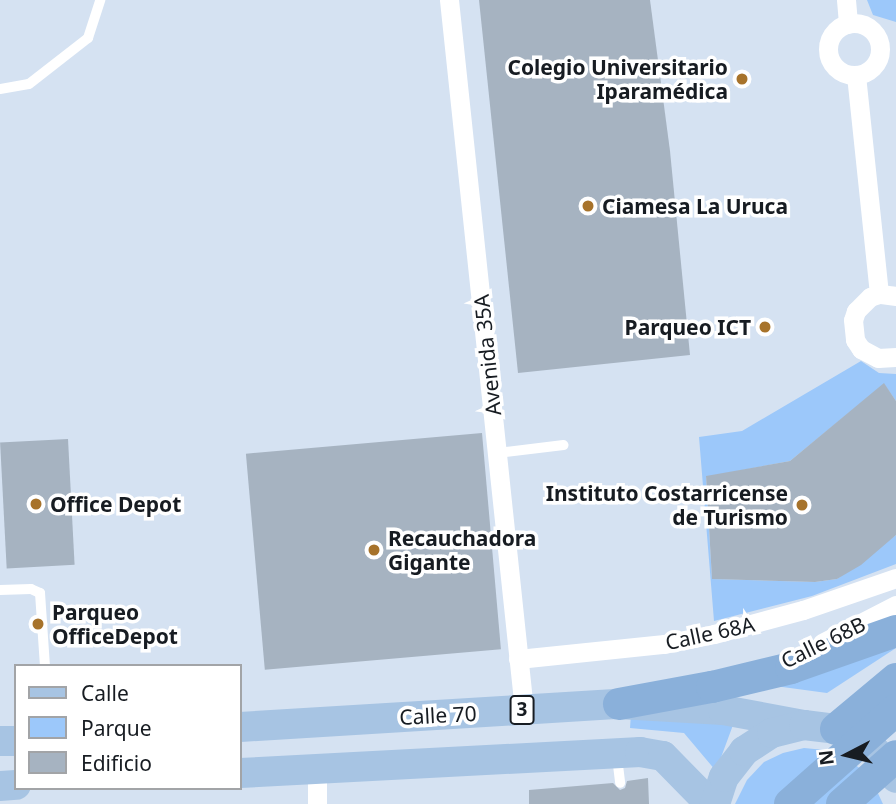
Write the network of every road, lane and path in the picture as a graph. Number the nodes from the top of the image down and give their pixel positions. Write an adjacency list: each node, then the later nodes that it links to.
1 (100, 0): 7 (lane)
2 (449, 0): 11 (street, Avenida 35A)
3 (846, 0): 4 (street)
4 (848, 24): 5 (street); 6 (street)
5 (886, 36): 6 (street)
6 (856, 75): 8 (street)
7 (0, 89)
8 (888, 295): 9 (street)
9 (896, 357)
10 (564, 445): 11 (lane)
11 (497, 453): 16 (street, Avenida 35A)
12 (896, 578): 16 (street, Calle 68A)
13 (0, 590): 17 (lane)
14 (896, 605): 18 (street, Calle 68B)
15 (896, 631): 18 (highway)
16 (518, 659): 22 (street, Avenida 35A)
17 (45, 664)
18 (749, 678): 20 (highway)
19 (896, 679): 25 (highway)
20 (619, 704): 22 (main road, Calle 70 / 3); 23 (main road, Calle 70 / 3)
21 (896, 709): 35 (highway)
22 (524, 710): 24 (main road, Calle 70 / 3)
23 (804, 726): 25 (main road, 3); 34 (main road, 3)
24 (242, 727)
25 (836, 729): 30 (main road, 3)
26 (617, 753): 28 (main road); 31 (lane); 33 (main road)
27 (896, 756): 36 (highway)
28 (317, 769): 29 (main road); 32 (street)
29 (242, 773)
30 (896, 778)
31 (620, 783)
32 (317, 804)
33 (710, 804)
34 (715, 804)
35 (790, 804)
36 (842, 804)

